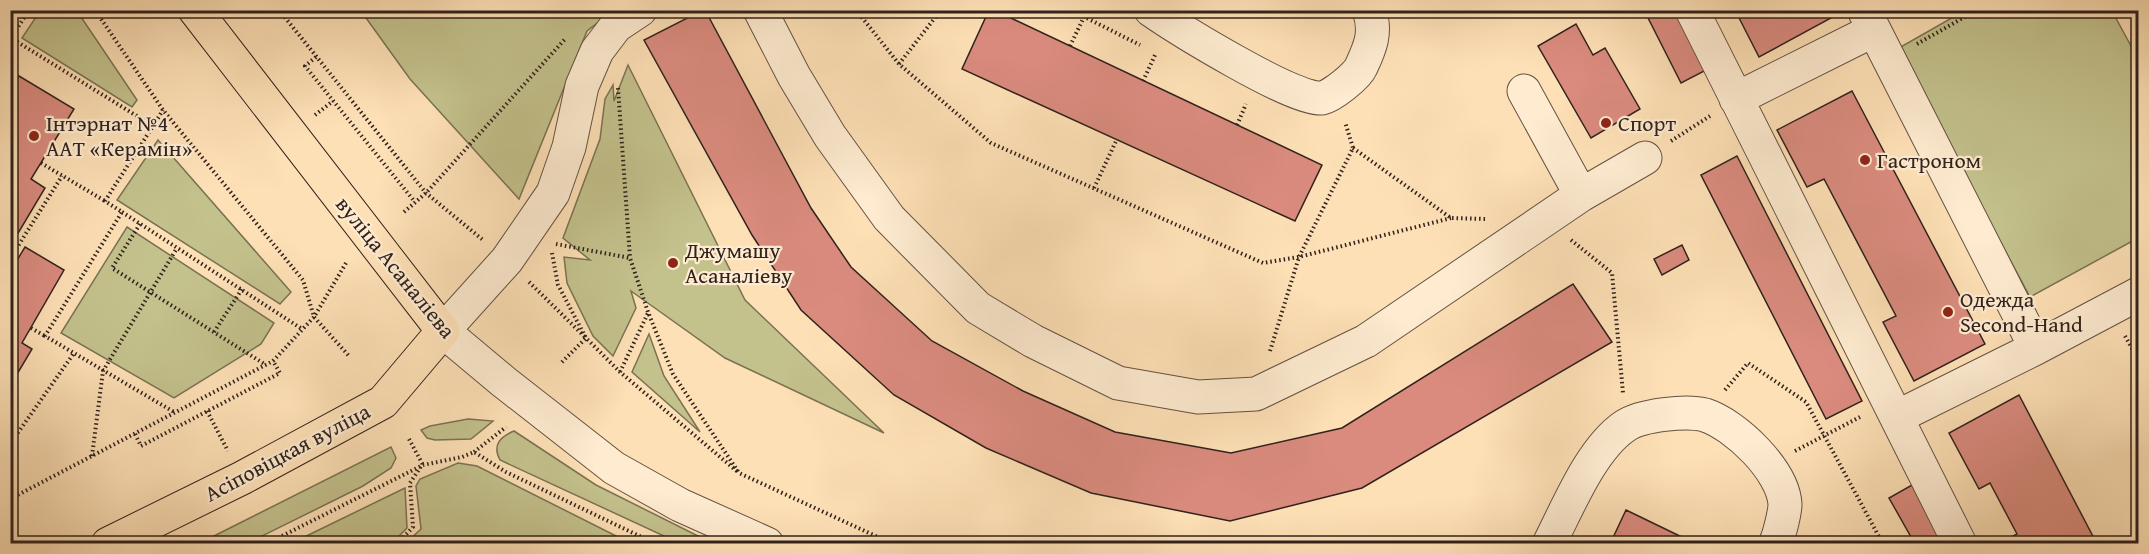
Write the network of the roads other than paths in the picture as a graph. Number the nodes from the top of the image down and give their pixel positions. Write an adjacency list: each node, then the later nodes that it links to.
1 (195, 10): 13 (main road, вуліца Асаналіева)
2 (640, 10): 13 (street)
3 (760, 10): 11 (street)
4 (1369, 10): 6 (street)
5 (1692, 10): 9 (street)
6 (1157, 12)
7 (1869, 20): 9 (street); 14 (street)
8 (1524, 91): 11 (street)
9 (1736, 99): 15 (street)
10 (1645, 158): 11 (street)
11 (1581, 195)
12 (2139, 294): 14 (street)
13 (443, 331): 16 (main road, Асіповіцкая вуліца); 17 (street, вуліца Асаналіева)
14 (2036, 348): 15 (street)
15 (1893, 409): 20 (street)
16 (108, 543)
17 (767, 543)
18 (1548, 543): 19 (street)
19 (1775, 543)
20 (1960, 543)

